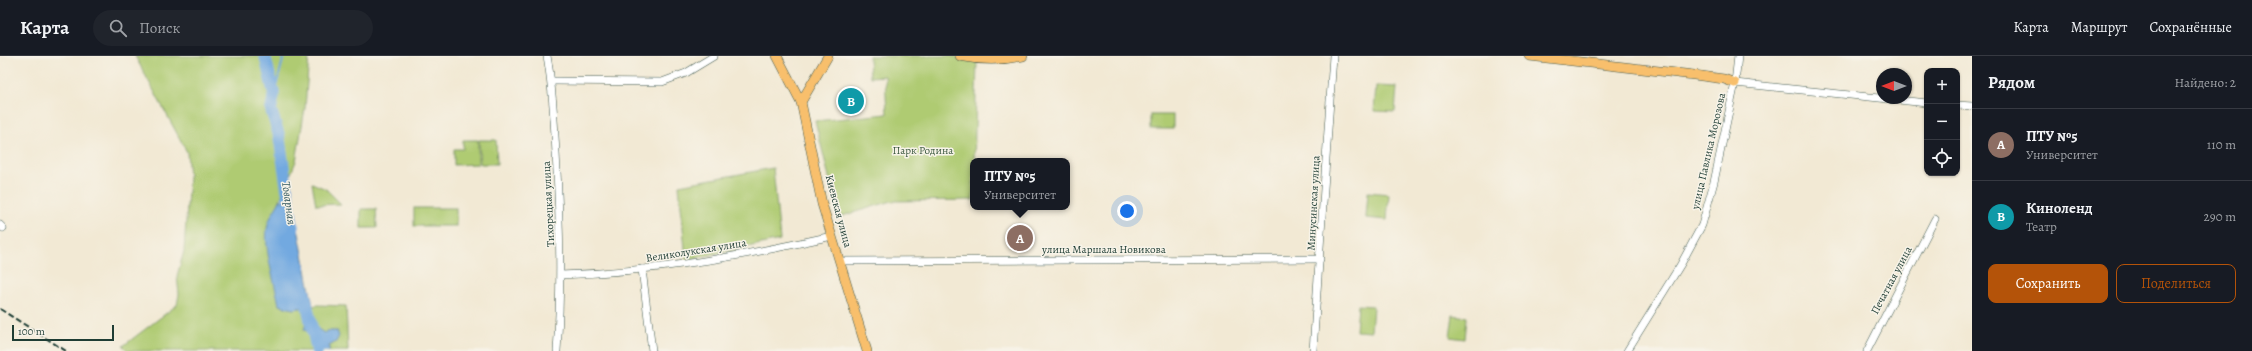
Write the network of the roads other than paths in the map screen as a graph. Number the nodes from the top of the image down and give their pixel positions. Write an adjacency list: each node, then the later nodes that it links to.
1 (547, 56): 10 (street, Тихорецкая улица)
2 (714, 56): 10 (street)
3 (777, 56): 12 (main road, Киевская улица)
4 (828, 56): 12 (main road)
5 (960, 56): 6 (main road)
6 (1023, 56)
7 (1333, 56): 18 (street, Минусинская улица)
8 (1530, 56): 11 (main road)
9 (1738, 56): 11 (street, улица Павлика Морозова)
10 (552, 81): 21 (street, Тихорецкая улица)
11 (1735, 83): 13 (street); 26 (street, улица Павлика Морозова)
12 (801, 102): 17 (main road, Киевская улица)
13 (1924, 103)
14 (1960, 105): 15 (street)
15 (1972, 106)
16 (1935, 219): 27 (street, Печатная улица)
17 (832, 236): 19 (main road, Киевская улица); 20 (street, Великолукская улица)
18 (1320, 259): 19 (street, улица Маршала Новикова); 25 (street, Минусинская улица)
19 (840, 262): 24 (main road, Киевская улица)
20 (642, 269): 21 (street, Великолукская улица); 23 (street)
21 (562, 275): 22 (street, Тихорецкая улица)
22 (557, 351)
23 (652, 351)
24 (867, 351)
25 (1313, 351)
26 (1627, 351)
27 (1867, 351)

